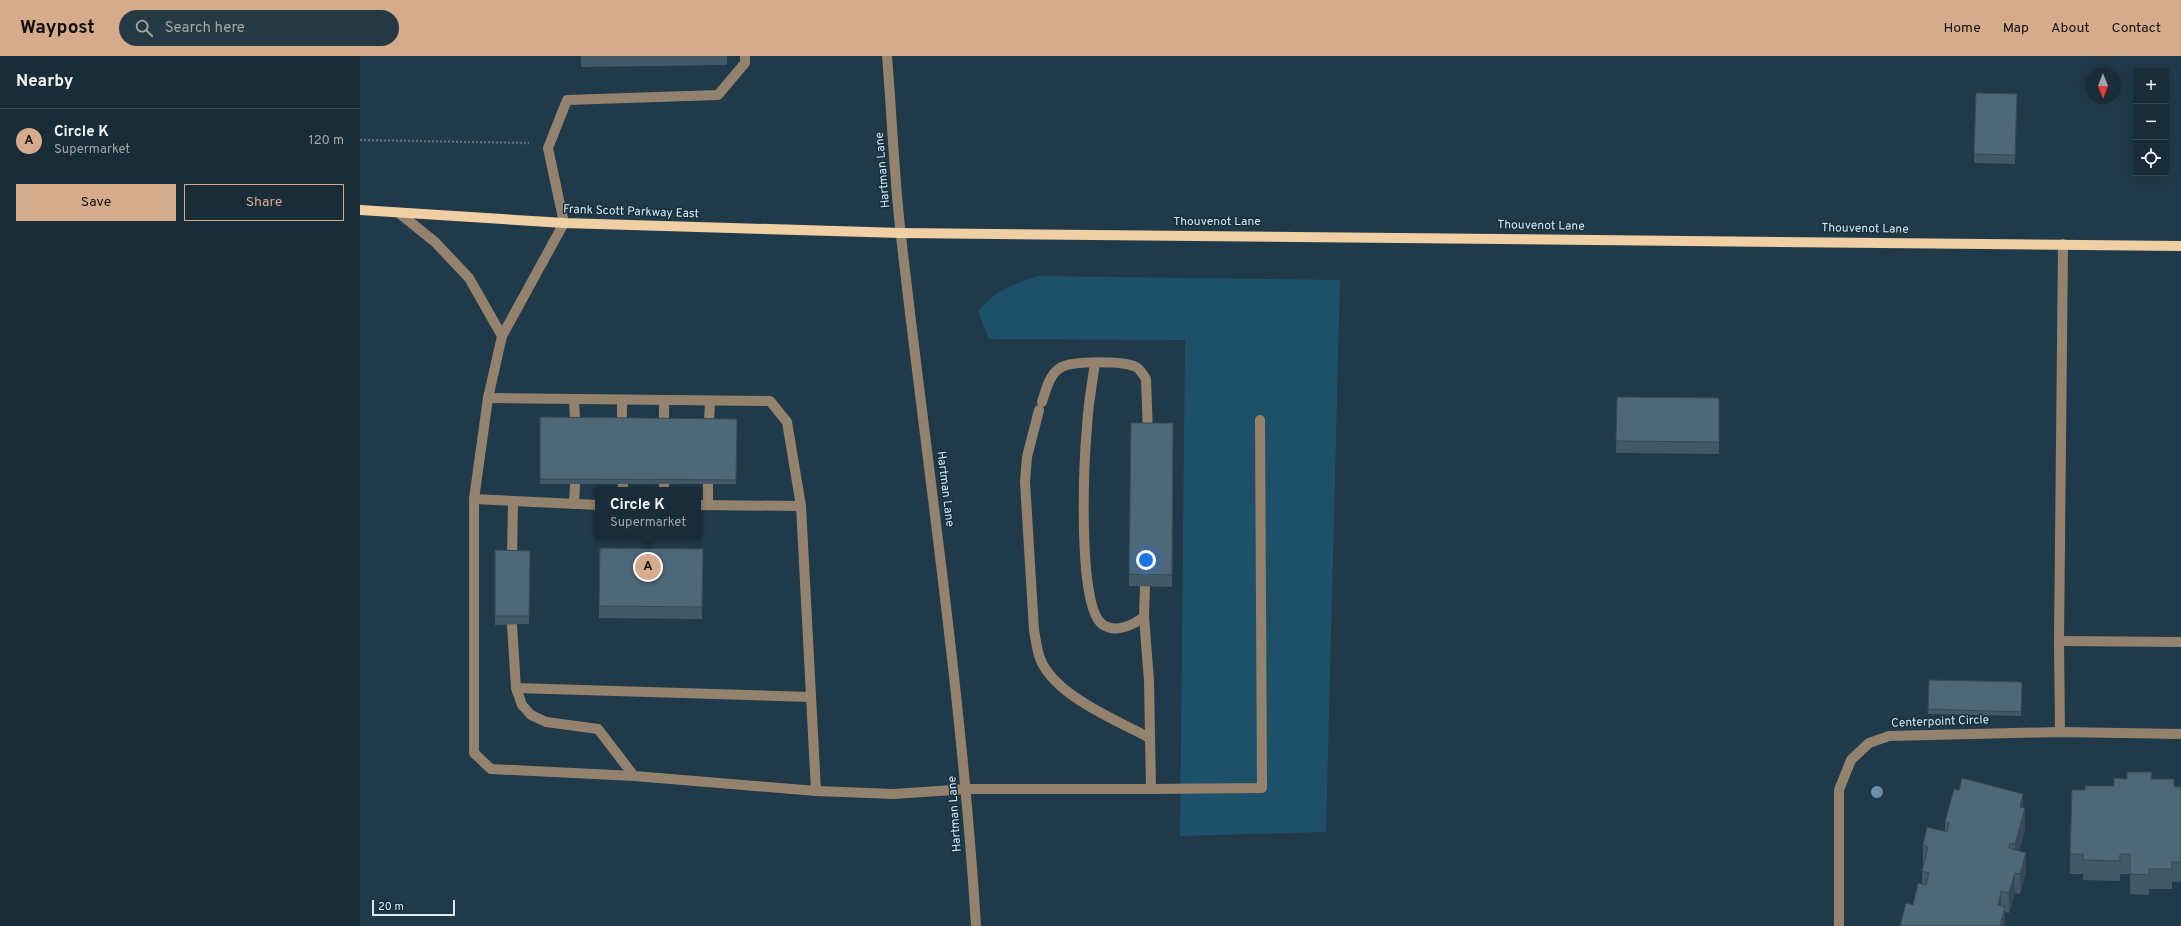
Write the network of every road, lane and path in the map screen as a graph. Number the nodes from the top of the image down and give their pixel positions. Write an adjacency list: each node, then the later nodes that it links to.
1 (745, 56): 7 (street)
2 (887, 56): 8 (street, Hartman Lane)
3 (360, 140): 4 (path)
4 (530, 143)
5 (360, 210): 6 (main road, Frank Scott Parkway East)
6 (398, 213): 7 (main road, Frank Scott Parkway East); 11 (street)
7 (564, 223): 8 (main road, Frank Scott Parkway East); 11 (street)
8 (901, 233): 9 (main road, Thouvenot Lane); 44 (street, Hartman Lane)
9 (2063, 244): 10 (main road, Thouvenot Lane); 36 (street)
10 (2181, 246)
11 (502, 336): 13 (street)
12 (1095, 363): 23 (street); 34 (street); 42 (street)
13 (488, 398): 14 (street); 26 (street)
14 (574, 399): 15 (street); 19 (street)
15 (622, 400): 16 (street); 20 (street)
16 (664, 400): 17 (street); 21 (street)
17 (710, 400): 22 (street); 31 (street)
18 (1260, 420): 45 (street)
19 (574, 421)
20 (622, 422)
21 (664, 422)
22 (710, 422)
23 (1148, 434)
24 (574, 484): 28 (street)
25 (708, 484): 30 (street)
26 (474, 499): 27 (street); 43 (street)
27 (513, 501): 28 (street); 32 (street)
28 (574, 504): 29 (street)
29 (595, 505)
30 (703, 505): 31 (street)
31 (801, 506): 39 (street)
32 (512, 559)
33 (1145, 586): 34 (street)
34 (1144, 617): 42 (street)
35 (512, 625): 38 (street)
36 (2059, 641): 37 (street); 40 (street)
37 (2181, 642)
38 (516, 688): 39 (street); 43 (street)
39 (811, 697): 46 (street)
40 (2060, 732): 41 (street, Centerpoint Circle); 48 (street, Centerpoint Circle)
41 (2181, 734)
42 (1150, 738): 45 (street)
43 (634, 776): 46 (street)
44 (967, 789): 45 (street); 46 (street); 47 (street, Hartman Lane)
45 (1151, 789)
46 (816, 791)
47 (976, 926)
48 (1839, 926)

